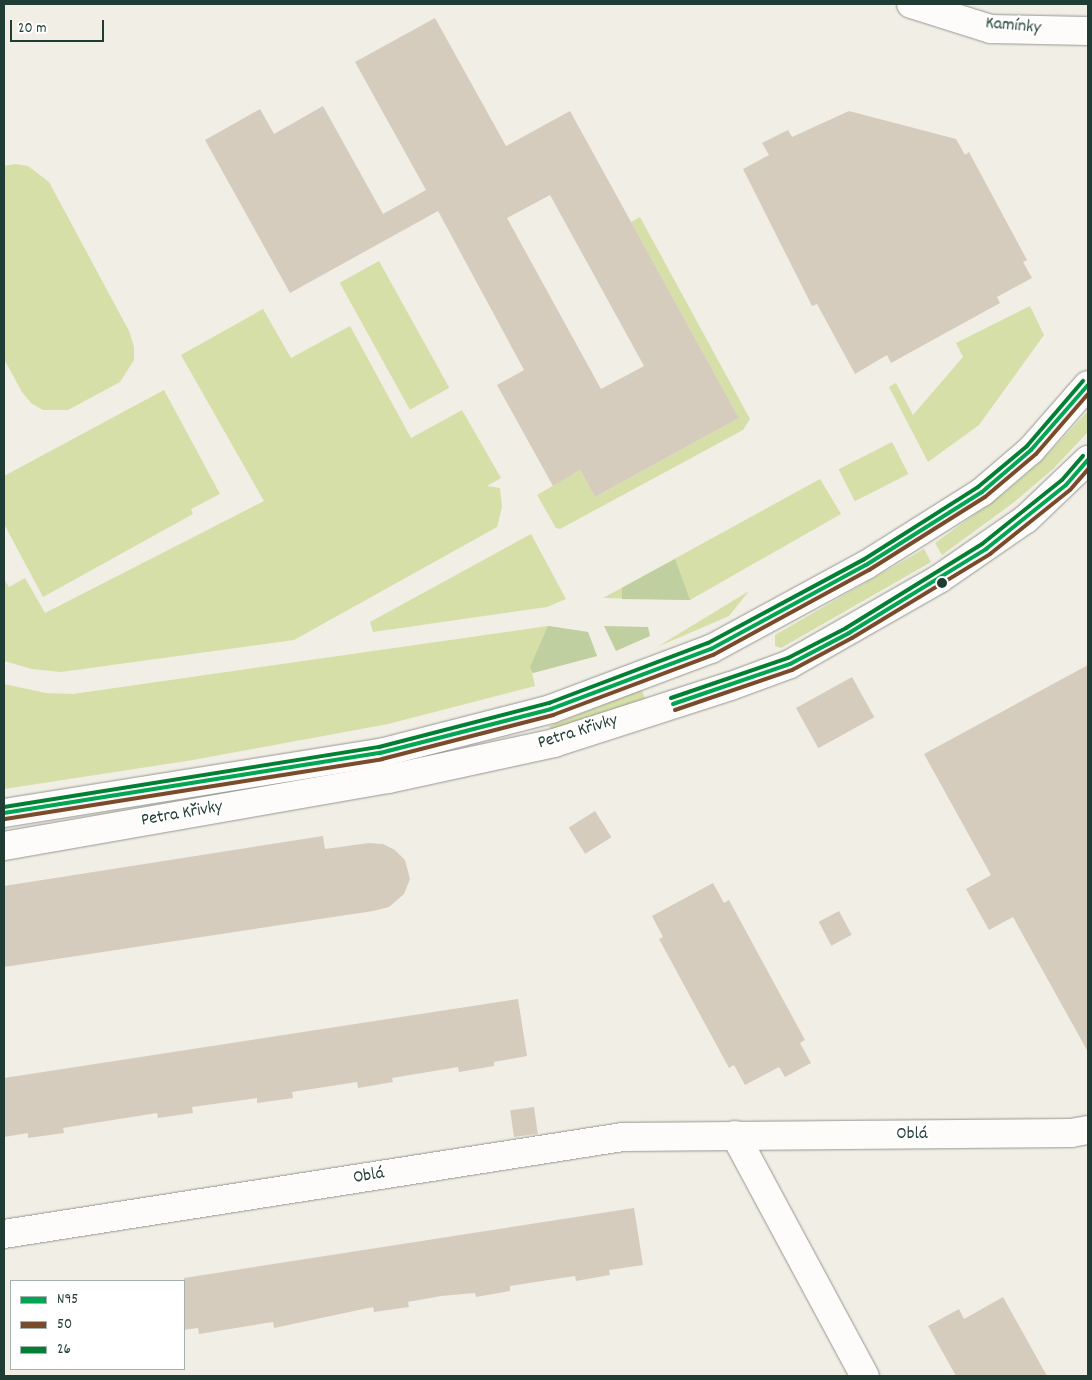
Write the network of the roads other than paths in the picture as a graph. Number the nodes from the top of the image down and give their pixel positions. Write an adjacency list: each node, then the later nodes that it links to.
1 (911, 4): 2 (street, Kamínky)
2 (1088, 31)
3 (1088, 385): 5 (street, Petra Křivky)
4 (1088, 460): 6 (street, Petra Křivky)
5 (4, 813)
6 (4, 846)
7 (1088, 1130): 8 (street, Oblá)
8 (735, 1135): 9 (street, Oblá); 10 (street)
9 (4, 1234)
10 (865, 1376)

